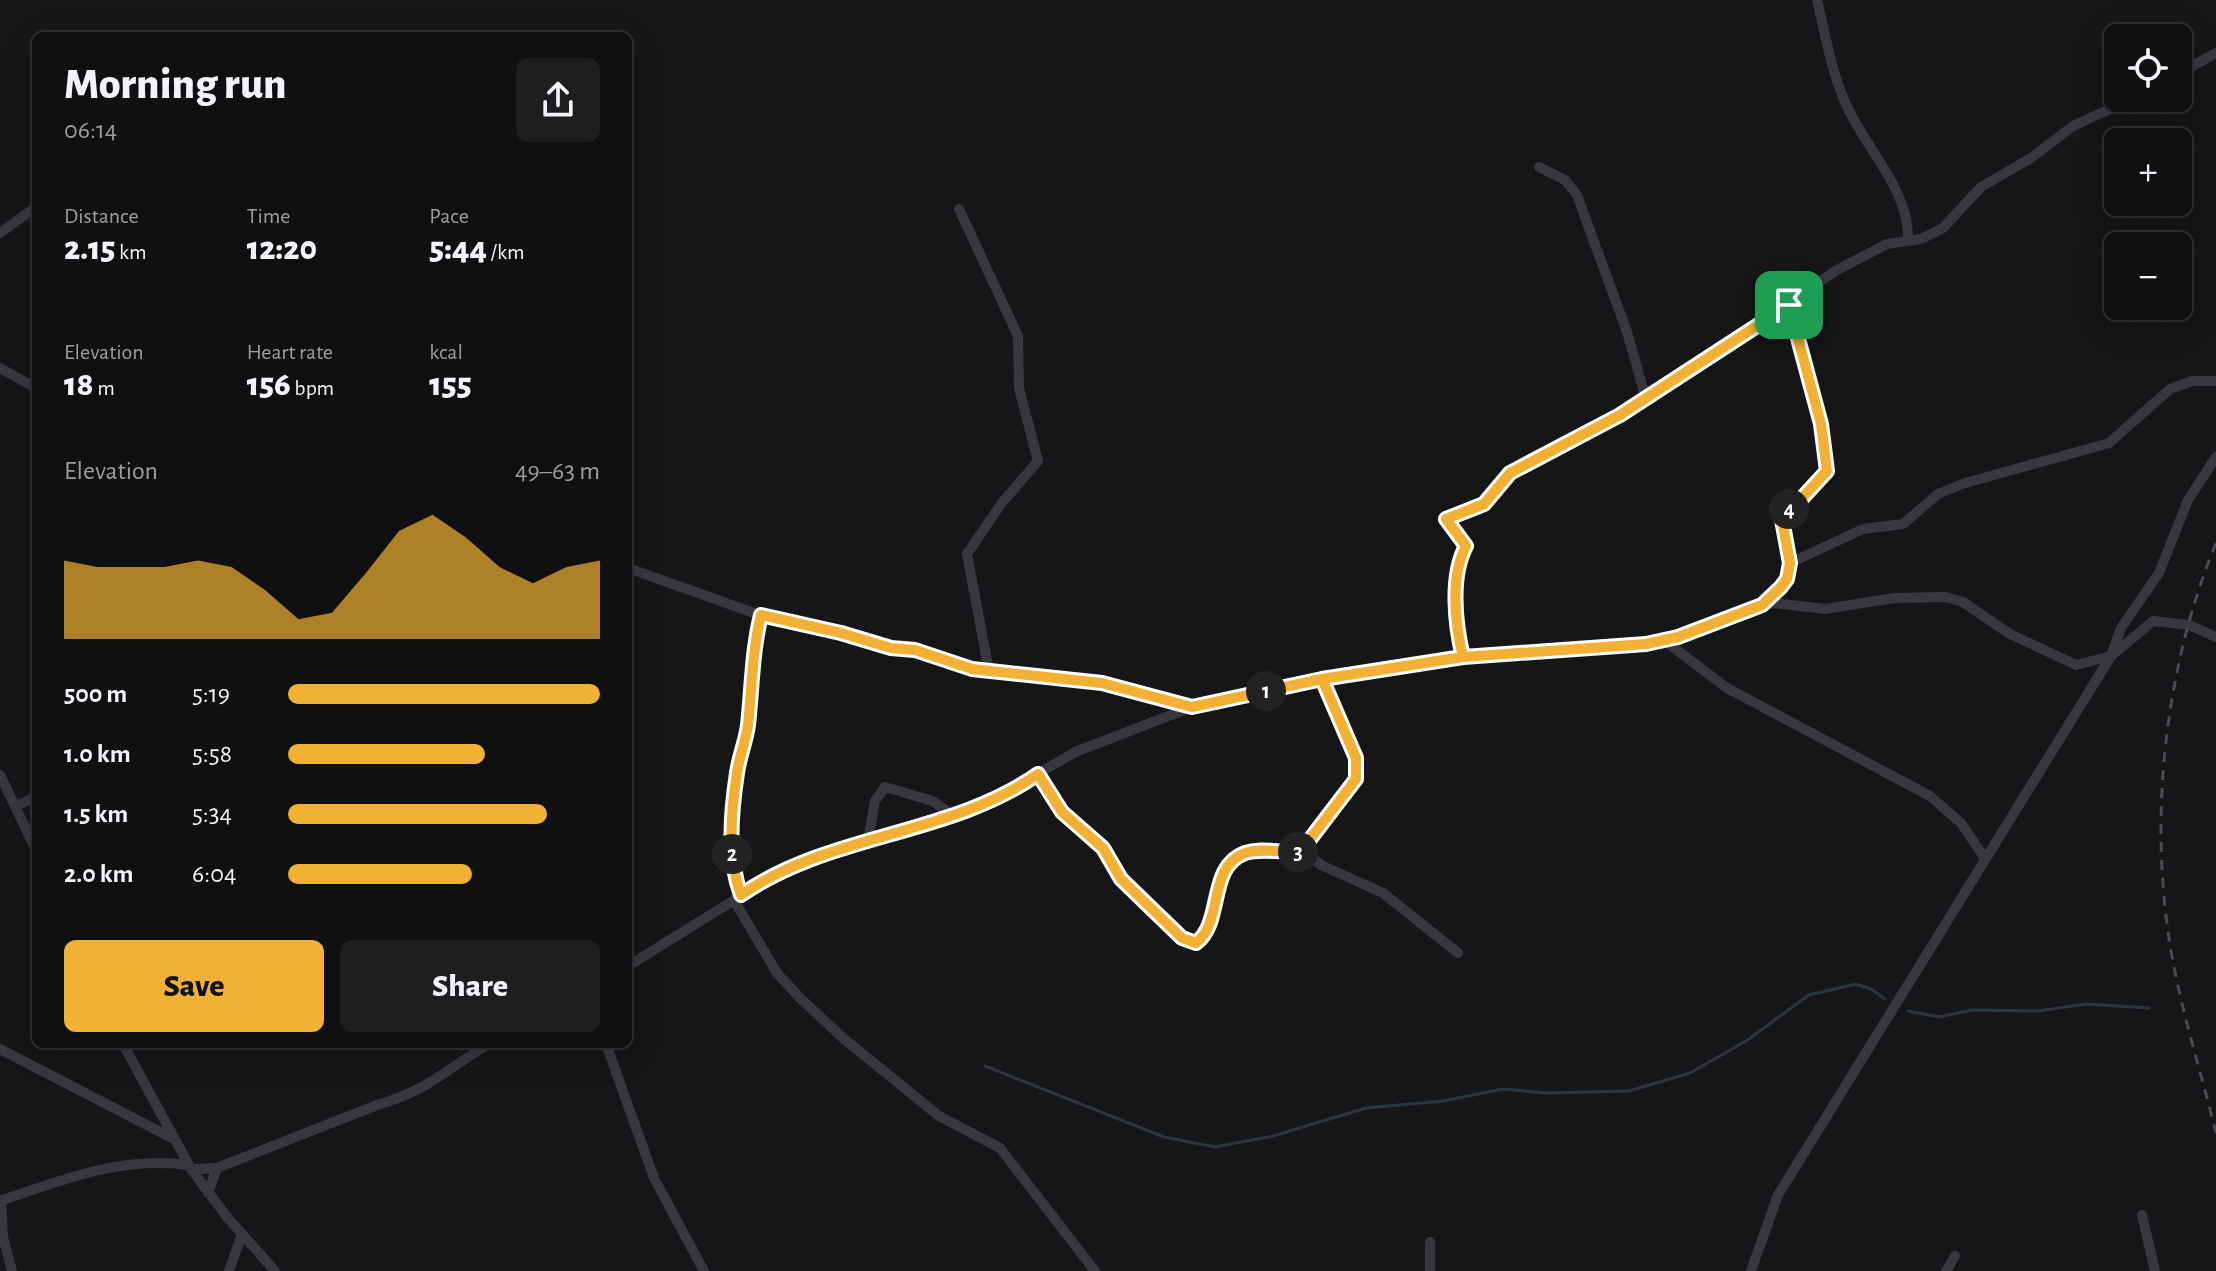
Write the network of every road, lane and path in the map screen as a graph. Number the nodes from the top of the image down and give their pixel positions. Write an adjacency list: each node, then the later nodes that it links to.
1 (1817, 0): 9 (street)
2 (2216, 53): 3 (street)
3 (2192, 66)
4 (2104, 112): 9 (street)
5 (1539, 167): 14 (street)
6 (959, 209): 24 (street)
7 (32, 210): 8 (street)
8 (0, 233)
9 (1908, 240): 10 (street)
10 (1789, 305): 14 (street); 16 (street)
11 (0, 368): 13 (street)
12 (2216, 381): 16 (street)
13 (32, 386)
14 (1646, 399): 23 (street)
15 (2216, 457): 22 (street)
16 (1790, 563): 18 (street)
17 (632, 569): 19 (street)
18 (1762, 605): 21 (street); 22 (street)
19 (761, 615): 24 (street); 36 (street)
20 (2216, 637): 22 (street)
21 (1665, 641): 23 (street); 35 (street)
22 (2111, 656): 35 (street)
23 (1463, 657): 25 (street)
24 (989, 671): 26 (street)
25 (1322, 679): 26 (street); 34 (street)
26 (1192, 707): 27 (street)
27 (1038, 774): 31 (street); 34 (street)
28 (0, 775): 30 (street)
29 (32, 799): 30 (street)
30 (16, 806): 32 (street)
31 (950, 814): 33 (street); 33 (street)
32 (32, 841)
33 (868, 841): 36 (street)
34 (1301, 851): 37 (street)
35 (1984, 857): 58 (street)
36 (738, 898): 38 (street); 56 (street)
37 (1458, 953)
38 (632, 964)
39 (125, 1048): 43 (street)
40 (483, 1048): 45 (street)
41 (607, 1048): 55 (street)
42 (0, 1049): 43 (street)
43 (170, 1137): 44 (street)
44 (189, 1167): 45 (street); 46 (street); 47 (street)
45 (217, 1168): 46 (street)
46 (208, 1193): 49 (street)
47 (1, 1200): 52 (street)
48 (2142, 1215): 60 (street)
49 (242, 1234): 53 (street); 54 (street)
50 (1430, 1242): 57 (street)
51 (1955, 1256): 59 (street)
52 (12, 1271)
53 (229, 1271)
54 (275, 1271)
55 (704, 1271)
56 (1095, 1271)
57 (1430, 1271)
58 (1751, 1271)
59 (1946, 1271)
60 (2155, 1271)

